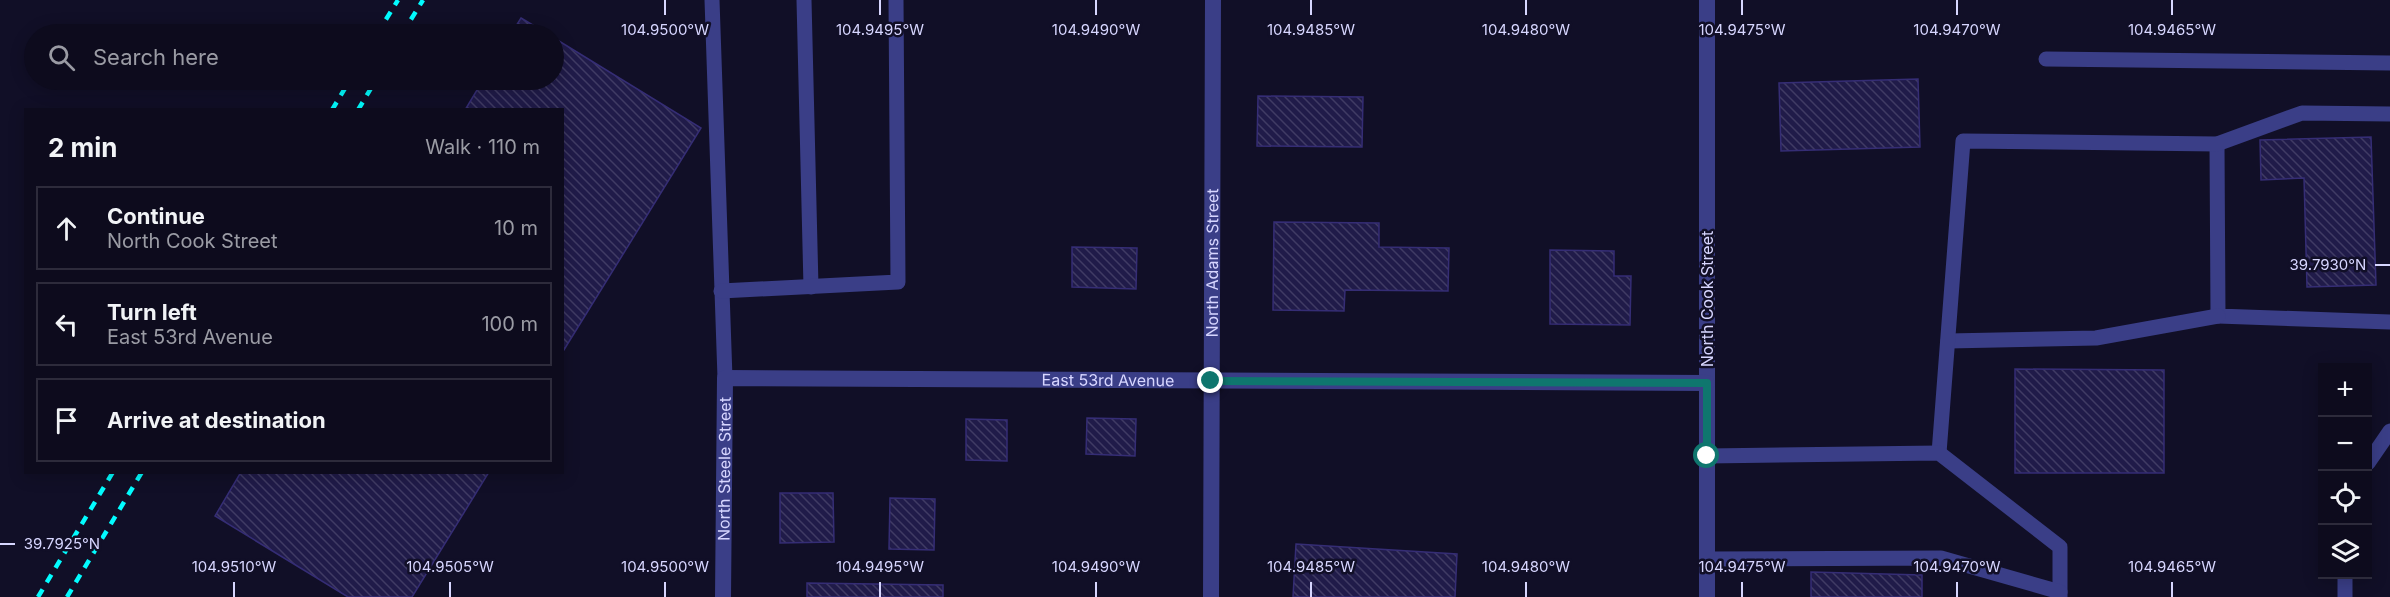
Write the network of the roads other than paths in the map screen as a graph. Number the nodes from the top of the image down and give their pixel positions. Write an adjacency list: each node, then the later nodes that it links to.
1 (712, 0): 11 (lane)
2 (804, 0): 10 (lane)
3 (896, 0): 10 (lane)
4 (1213, 0): 16 (street, North Adams Street)
5 (1707, 0): 17 (street, North Cook Street)
6 (2046, 59): 7 (lane)
7 (2390, 63)
8 (2390, 114): 9 (lane)
9 (2217, 144): 12 (lane); 14 (lane)
10 (811, 287): 11 (lane)
11 (722, 291): 15 (lane)
12 (2218, 316): 13 (lane); 14 (lane)
13 (2390, 322)
14 (1948, 341): 19 (lane)
15 (725, 378): 16 (street, East 53rd Avenue); 25 (street, North Steele Street)
16 (1211, 381): 17 (street, East 53rd Avenue); 26 (street, North Adams Street)
17 (1707, 383): 20 (street, North Cook Street)
18 (2390, 431): 21 (lane)
19 (1939, 453): 20 (lane); 24 (lane)
20 (1707, 456): 22 (street, North Cook Street)
21 (2372, 456)
22 (1707, 559): 24 (lane); 27 (street, North Cook Street)
23 (2345, 579): 28 (lane)
24 (2060, 595)
25 (723, 597)
26 (1211, 597)
27 (1707, 597)
28 (2345, 597)

